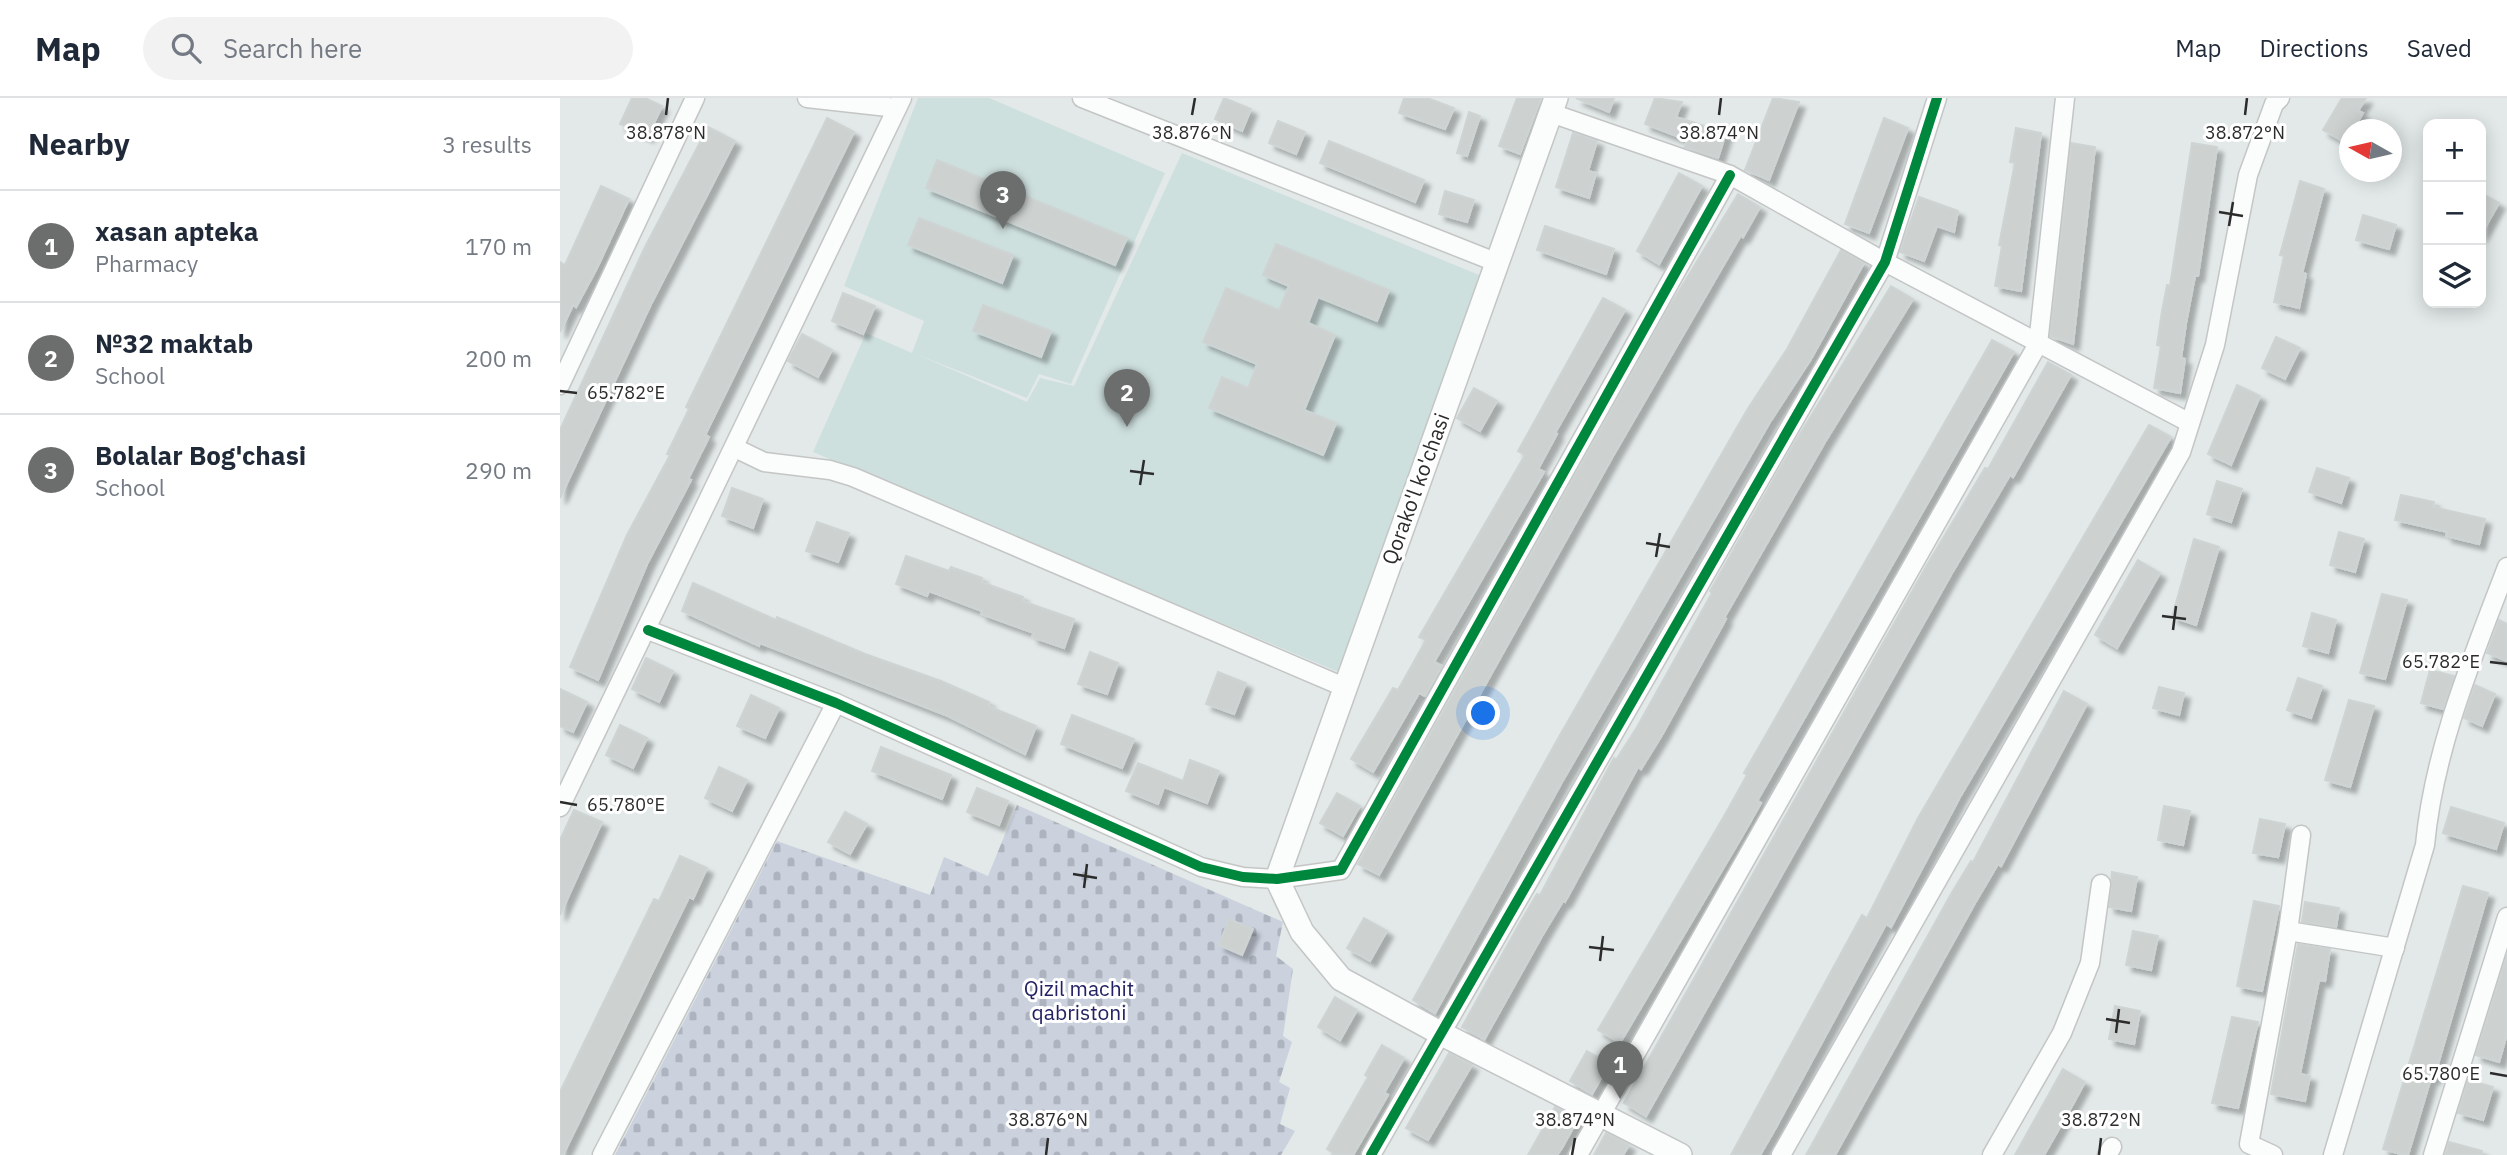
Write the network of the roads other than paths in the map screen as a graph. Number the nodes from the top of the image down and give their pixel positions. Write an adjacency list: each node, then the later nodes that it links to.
1 (695, 98): 13 (street)
2 (807, 98): 7 (street)
3 (1082, 98): 10 (street)
4 (1937, 98): 11 (street)
5 (2065, 98): 12 (street)
6 (2280, 98): 14 (street)
7 (900, 103): 15 (street)
8 (1553, 106): 9 (street); 10 (street, Qorako'l ko'chasi)
9 (1730, 175): 11 (street); 23 (street)
10 (1498, 262): 18 (street, Qorako'l ko'chasi)
11 (1885, 262): 12 (street); 28 (street)
12 (2038, 344): 14 (street); 29 (street)
13 (560, 385)
14 (2190, 423): 34 (street)
15 (735, 448): 17 (street); 18 (street)
16 (2507, 567): 27 (street)
17 (648, 630): 19 (street); 20 (street)
18 (1344, 687): 23 (street, Qorako'l ko'chasi)
19 (836, 703): 23 (street); 30 (street)
20 (568, 772): 21 (street)
21 (560, 807)
22 (2301, 835): 26 (street)
23 (1277, 880): 28 (street)
24 (2101, 884): 35 (street)
25 (2507, 916): 38 (street)
26 (2288, 931): 27 (street); 36 (street)
27 (2395, 948): 37 (street)
28 (1440, 1033): 29 (street); 31 (street)
29 (1601, 1115): 32 (street); 33 (street)
30 (602, 1155)
31 (1371, 1155)
32 (1578, 1155)
33 (1680, 1155)
34 (1780, 1155)
35 (1992, 1155)
36 (2273, 1155)
37 (2333, 1155)
38 (2433, 1155)

